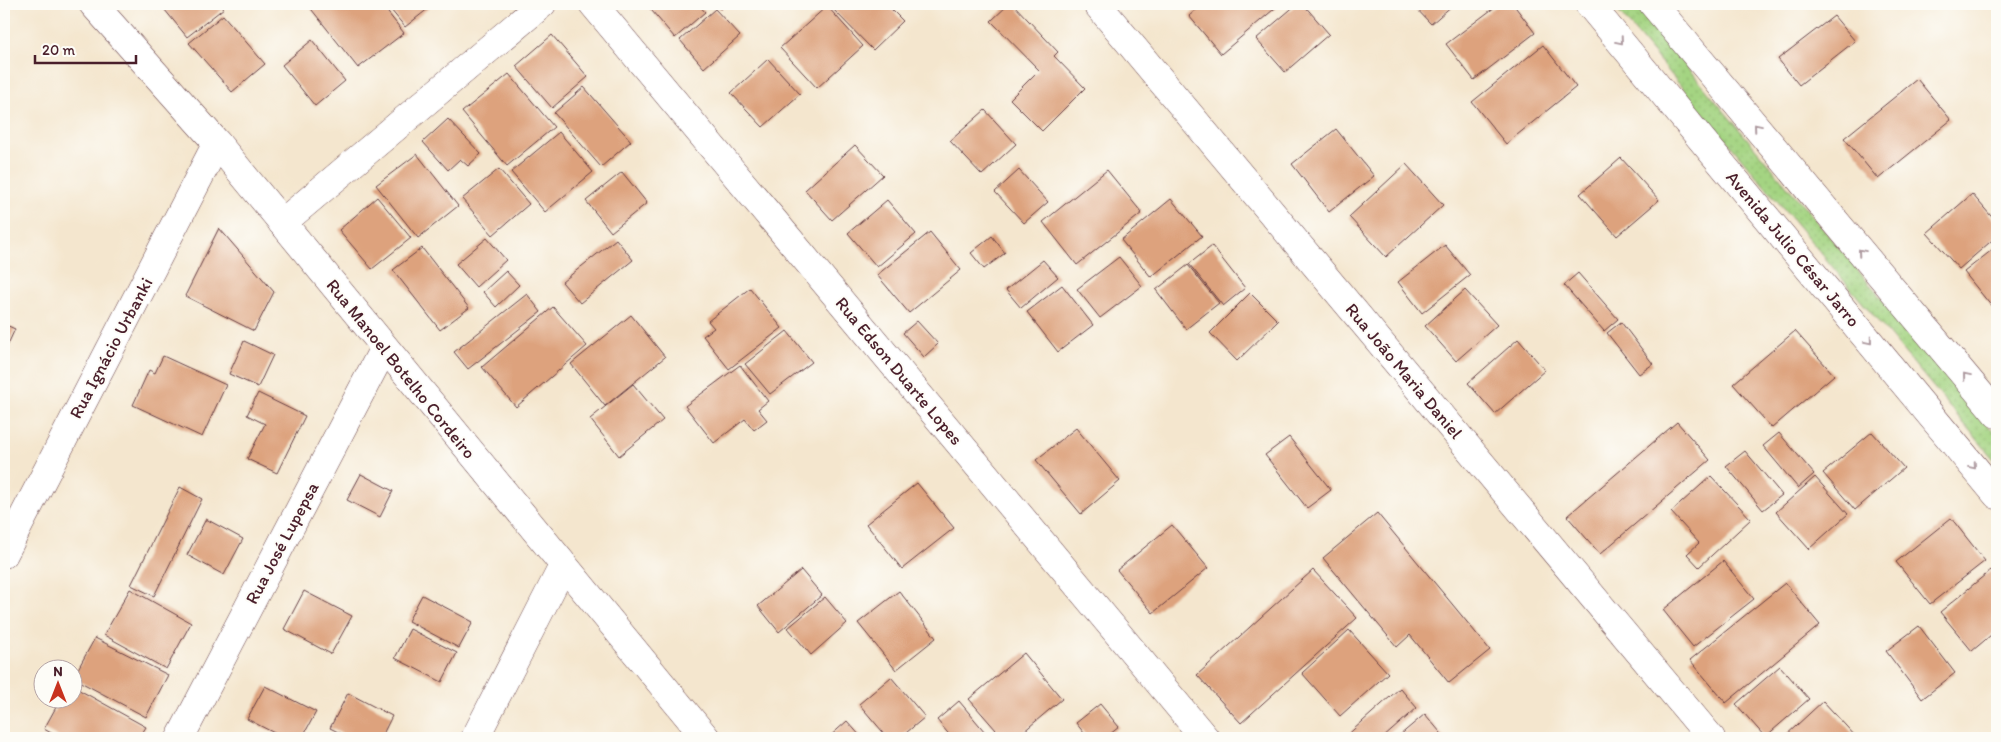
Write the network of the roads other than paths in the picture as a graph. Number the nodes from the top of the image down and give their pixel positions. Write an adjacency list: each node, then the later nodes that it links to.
1 (93, 4): 7 (street, Rua Manoel Botelho Cordeiro)
2 (542, 4): 8 (street)
3 (593, 4): 17 (street, Rua Edson Duarte Lopes)
4 (1097, 4): 18 (street, Rua João Maria Daniel)
5 (1589, 4): 11 (street, Avenida Julio César Jarro, one-way to 11)
6 (1653, 4): 10 (street, one-way to 6)
7 (217, 143): 8 (street, Rua Manoel Botelho Cordeiro); 12 (street, Rua Ignácio Urbanki)
8 (282, 223): 9 (street, Rua Manoel Botelho Cordeiro)
9 (384, 348): 13 (street, Rua Manoel Botelho Cordeiro); 14 (street, Rua José Lupepsa)
10 (1997, 414)
11 (1997, 495)
12 (4, 554)
13 (564, 566): 15 (street); 16 (street, Rua Manoel Botelho Cordeiro)
14 (180, 738)
15 (475, 738)
16 (706, 738)
17 (1205, 738)
18 (1711, 738)

